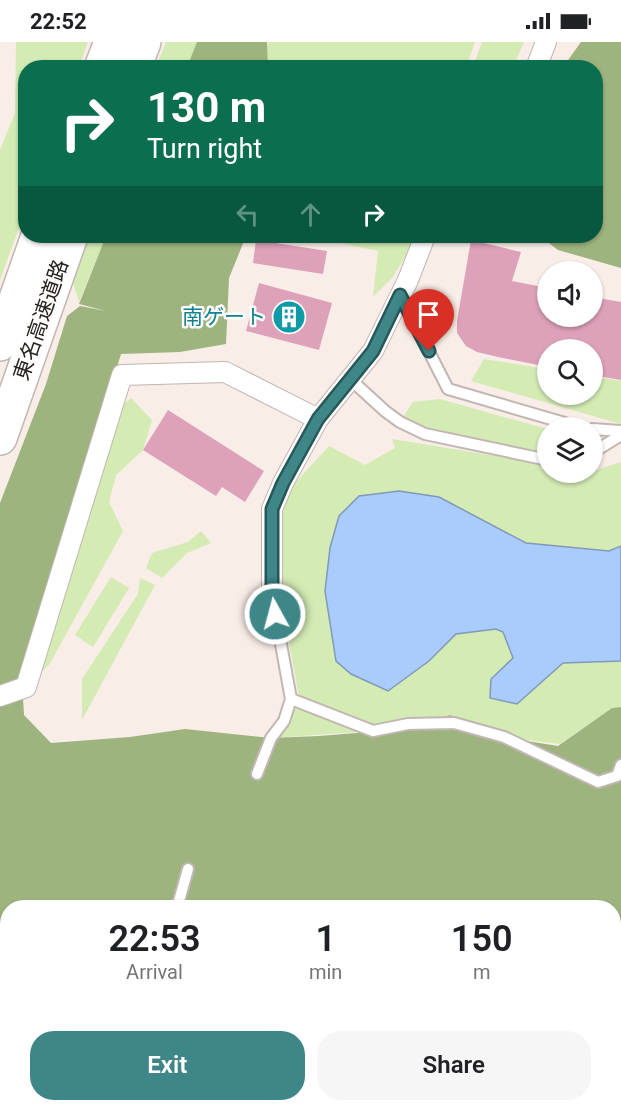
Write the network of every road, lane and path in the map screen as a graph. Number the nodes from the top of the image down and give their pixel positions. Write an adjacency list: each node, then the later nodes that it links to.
1 (111, 42): 4 (highway)
2 (144, 42): 5 (highway)
3 (546, 42): 6 (street)
4 (104, 60)
5 (137, 60)
6 (539, 60)
7 (36, 243): 11 (highway, 東名高速道路)
8 (69, 243): 17 (highway, 東名高速道路)
9 (422, 243): 10 (street)
10 (400, 295): 12 (street); 13 (lane)
11 (0, 344)
12 (350, 379): 14 (street); 19 (lane)
13 (544, 417)
14 (318, 419): 20 (street); 21 (street)
15 (603, 431): 16 (lane)
16 (621, 433): 18 (lane)
17 (0, 438)
18 (603, 445)
19 (537, 458)
20 (272, 595): 22 (lane)
21 (0, 696)
22 (291, 699): 23 (lane); 24 (lane)
23 (621, 765)
24 (257, 774)
25 (188, 869): 26 (lane)
26 (179, 900)

